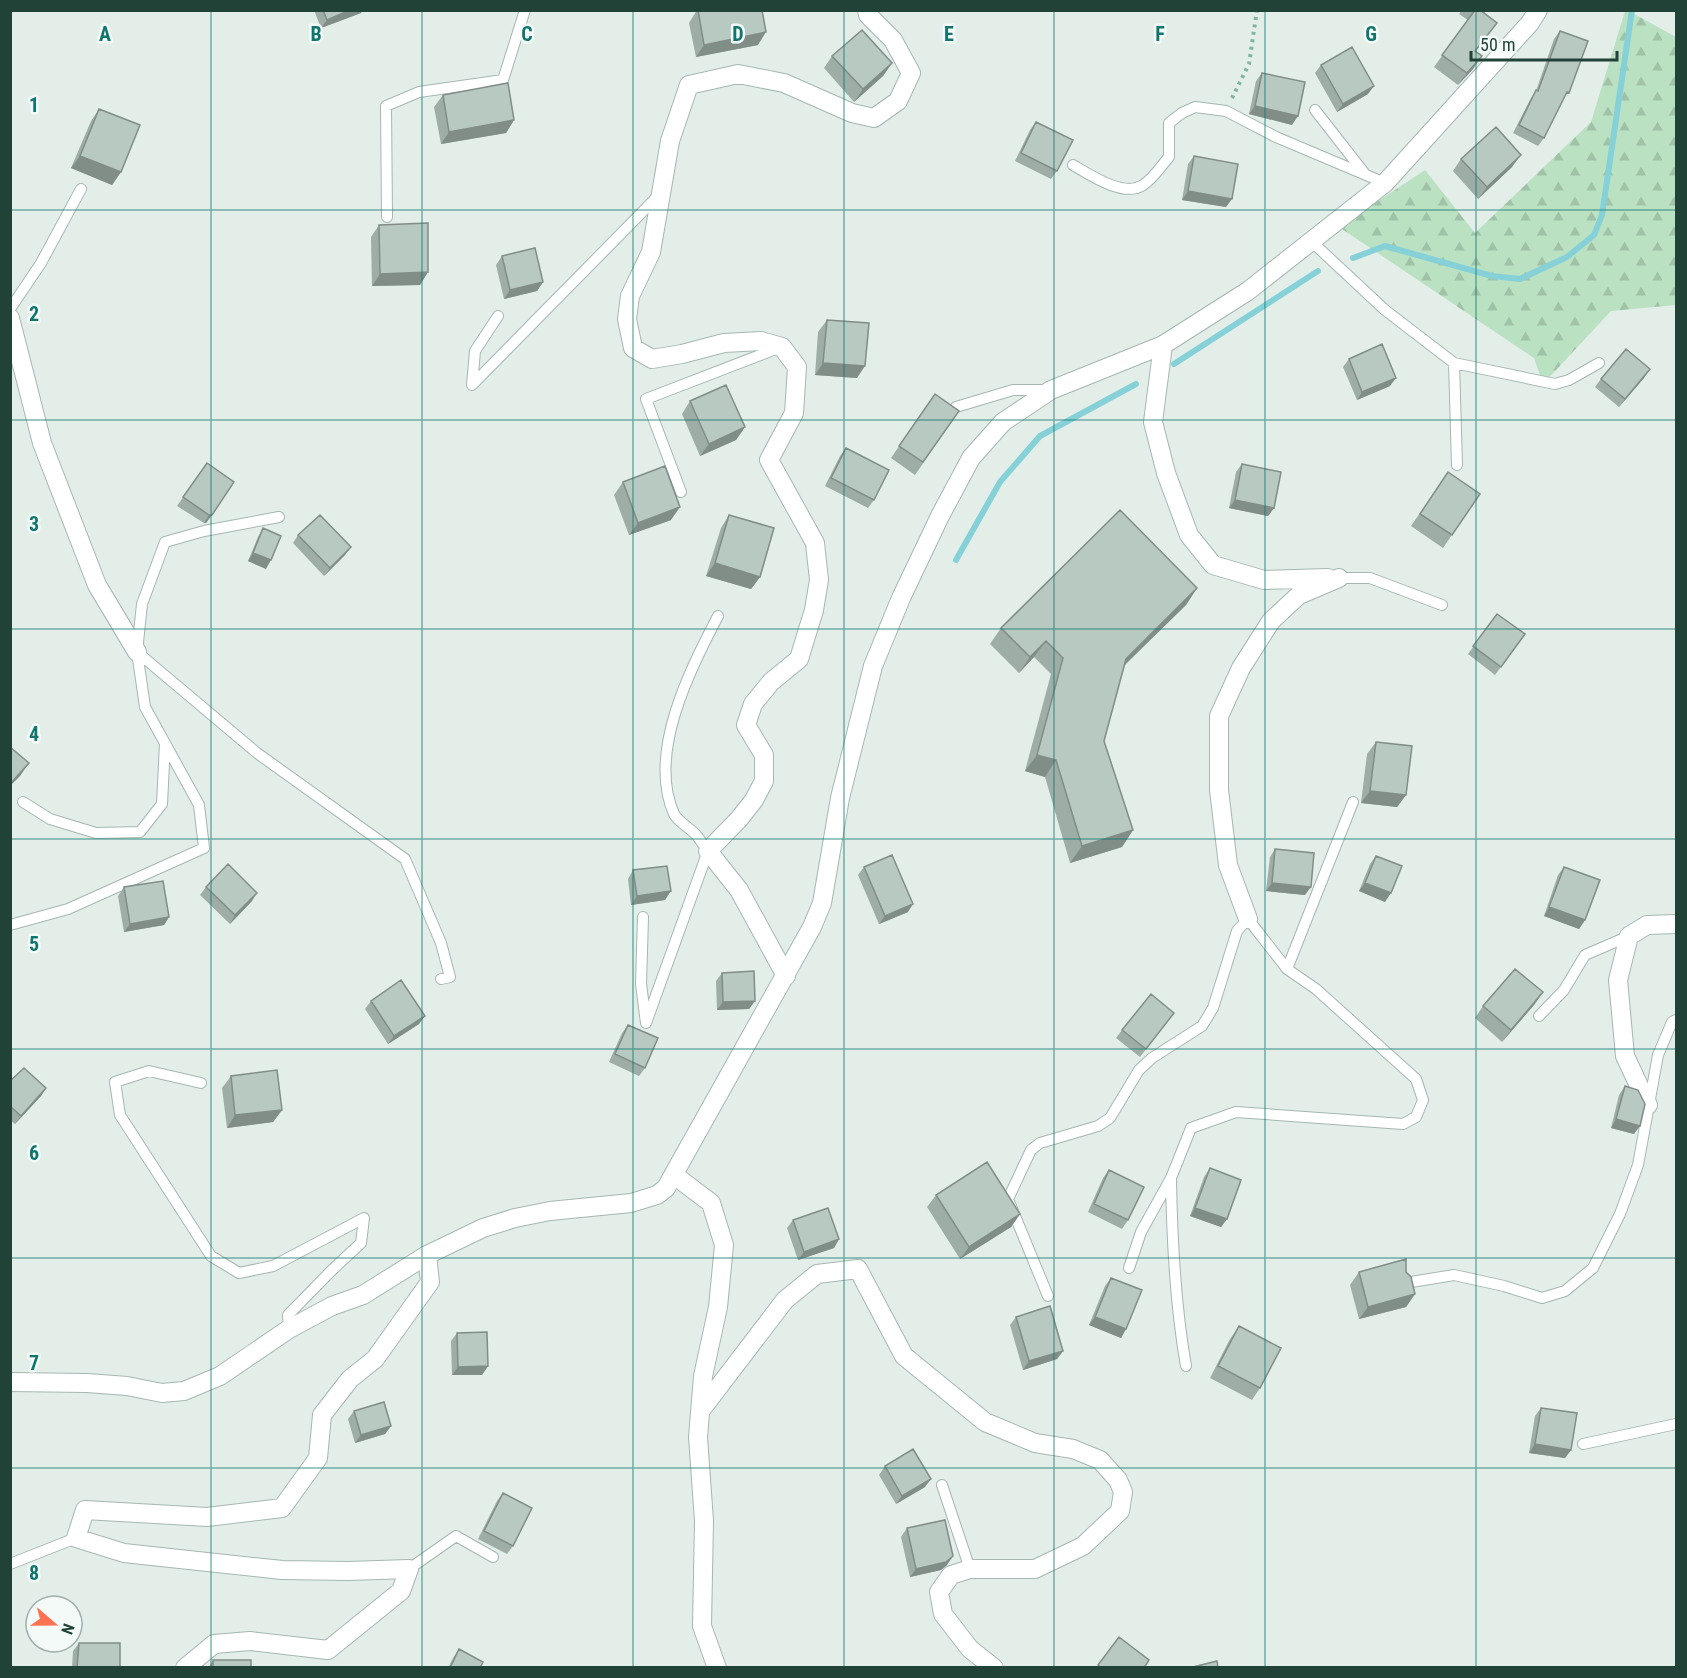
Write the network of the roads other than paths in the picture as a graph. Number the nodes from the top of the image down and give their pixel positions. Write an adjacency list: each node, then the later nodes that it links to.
1 (525, 10): 10 (lane)
2 (867, 10): 9 (street)
3 (1538, 10): 7 (street)
4 (1315, 110): 6 (lane)
5 (1073, 165): 6 (lane)
6 (1365, 175): 7 (lane)
7 (1385, 183): 11 (street)
8 (81, 189): 12 (lane)
9 (661, 193): 13 (lane); 16 (street)
10 (387, 217)
11 (1311, 242): 15 (street); 17 (lane)
12 (10, 309)
13 (498, 316)
14 (10, 318): 27 (street)
15 (1162, 345): 19 (street); 24 (street)
16 (782, 347): 22 (lane); 31 (street)
17 (1454, 363): 18 (lane); 21 (lane)
18 (1599, 363)
19 (1051, 390): 20 (lane); 38 (street)
20 (956, 407)
21 (1457, 465)
22 (681, 492)
23 (279, 517): 27 (lane)
24 (1339, 578): 25 (lane); 33 (street)
25 (1442, 605)
26 (718, 616): 31 (lane)
27 (137, 652): 28 (lane); 39 (lane)
28 (165, 743): 29 (lane); 35 (lane)
29 (23, 802)
30 (1353, 802): 37 (lane)
31 (708, 851): 32 (lane); 38 (street)
32 (643, 916)
33 (1248, 919): 37 (lane); 49 (lane)
34 (1677, 924): 36 (street)
35 (10, 925)
36 (1629, 936): 40 (lane); 43 (street)
37 (1287, 969): 45 (lane)
38 (786, 976): 44 (street)
39 (441, 979)
40 (1539, 1016)
41 (1677, 1020): 43 (lane)
42 (201, 1083): 50 (lane)
43 (1648, 1105): 48 (lane)
44 (674, 1175): 46 (street); 53 (street)
45 (1171, 1178): 47 (lane); 51 (lane)
46 (427, 1255): 50 (street); 57 (street)
47 (1129, 1268)
48 (1405, 1283)
49 (1048, 1296)
50 (289, 1329): 52 (street)
51 (1186, 1366)
52 (10, 1382)
53 (700, 1410): 61 (street); 63 (street)
54 (1677, 1424): 55 (lane)
55 (1583, 1444)
56 (942, 1485): 61 (lane)
57 (76, 1538): 59 (lane); 60 (street)
58 (493, 1557): 60 (lane)
59 (10, 1564)
60 (409, 1569): 62 (street)
61 (970, 1569): 64 (street)
62 (185, 1668)
63 (717, 1668)
64 (994, 1668)

